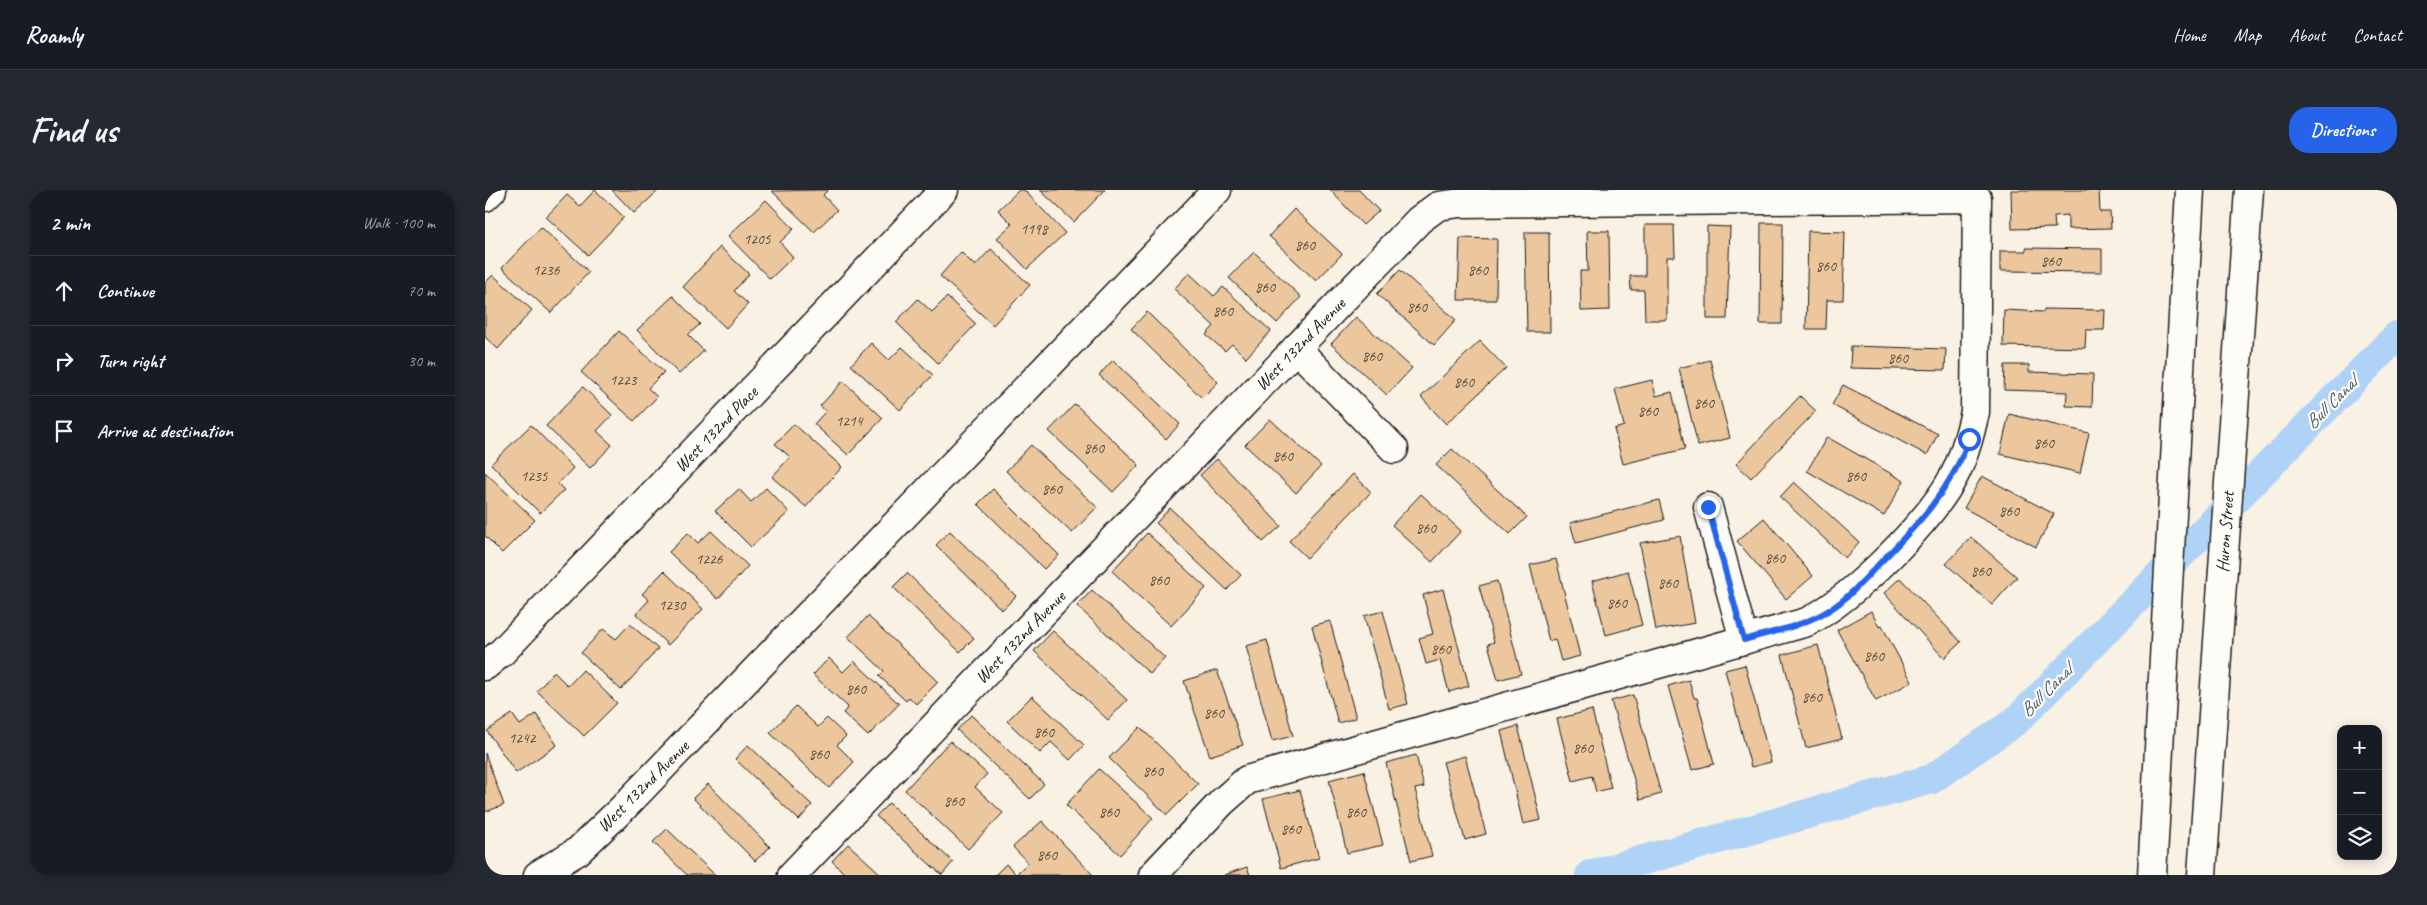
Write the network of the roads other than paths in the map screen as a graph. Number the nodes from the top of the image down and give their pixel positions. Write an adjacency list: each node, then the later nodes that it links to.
1 (492, 190): 6 (street)
2 (944, 190): 11 (street, West 132nd Place)
3 (1217, 190): 12 (street, West 132nd Avenue)
4 (2190, 190): 15 (street)
5 (2249, 190): 16 (street, Huron Street)
6 (485, 197)
7 (1296, 348): 8 (street); 10 (street, West 132nd Avenue); 13 (street, West 132nd Avenue)
8 (1394, 449)
9 (1708, 507): 10 (street)
10 (1744, 640): 14 (street)
11 (485, 666)
12 (538, 875)
13 (792, 875)
14 (1153, 875)
15 (2152, 875)
16 (2202, 875)

